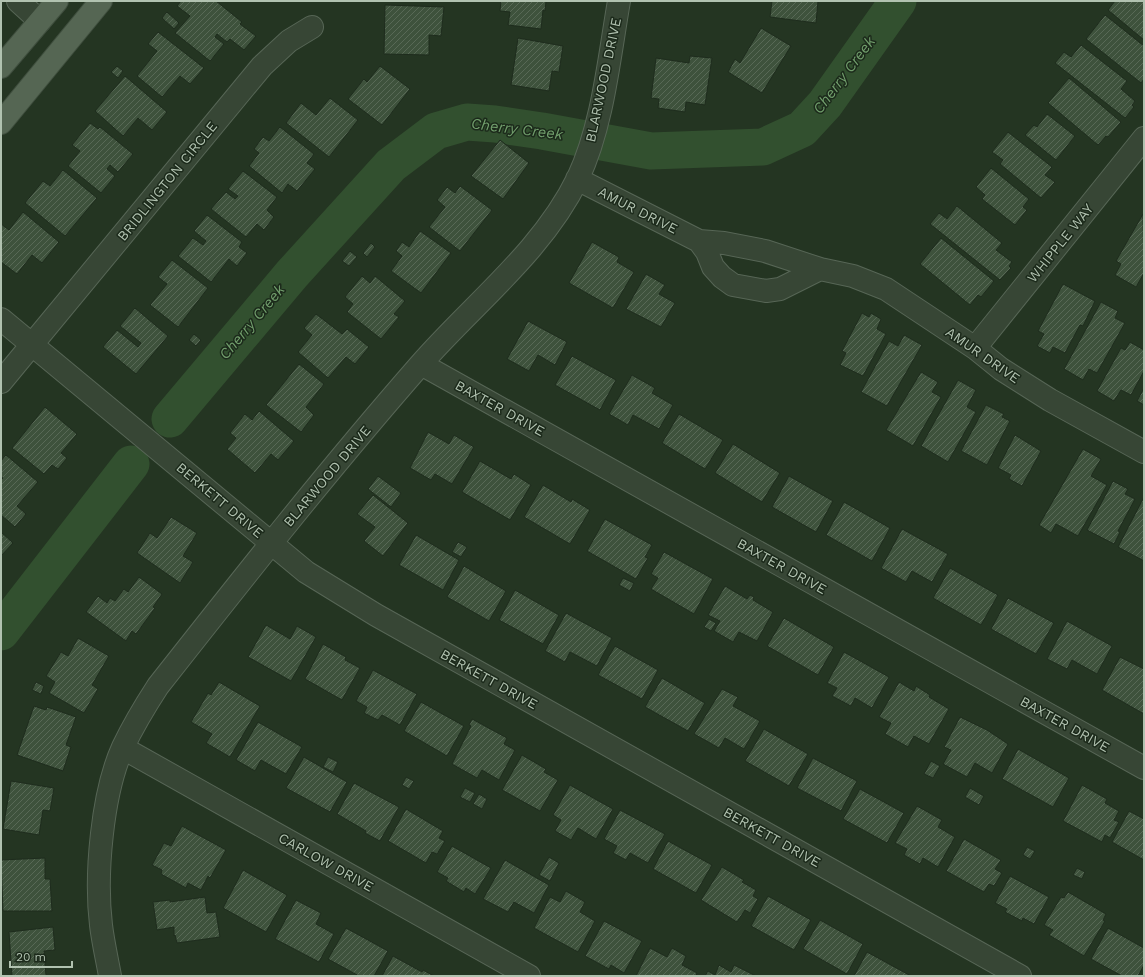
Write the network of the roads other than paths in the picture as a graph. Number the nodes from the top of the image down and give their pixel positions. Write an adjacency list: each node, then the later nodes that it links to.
1 (18, 1): 5 (street)
2 (57, 1): 5 (main road)
3 (101, 1): 8 (main road)
4 (619, 1): 11 (street, BLARWOOD DRIVE)
5 (40, 21): 7 (main road)
6 (312, 27): 15 (street, BRIDLINGTON CIRCLE)
7 (1, 67)
8 (1, 123)
9 (1144, 138): 10 (street, WHIPPLE WAY)
10 (1137, 161): 16 (street, WHIPPLE WAY)
11 (577, 180): 12 (street, AMUR DRIVE); 17 (street, BLARWOOD DRIVE)
12 (699, 241): 13 (street, AMUR DRIVE); 13 (street)
13 (820, 269): 16 (street, AMUR DRIVE)
14 (1, 319): 15 (street, BERKETT DRIVE)
15 (32, 345): 18 (street, BRIDLINGTON CIRCLE); 20 (street, BERKETT DRIVE)
16 (975, 348): 19 (street, AMUR DRIVE)
17 (421, 364): 20 (street, BLARWOOD DRIVE); 22 (street, BAXTER DRIVE)
18 (1, 382)
19 (1144, 452)
20 (271, 544): 21 (street, BLARWOOD DRIVE); 25 (street, BERKETT DRIVE)
21 (123, 748): 23 (street, BLARWOOD DRIVE); 24 (street, CARLOW DRIVE)
22 (1144, 768)
23 (110, 976)
24 (529, 976)
25 (1020, 976)

